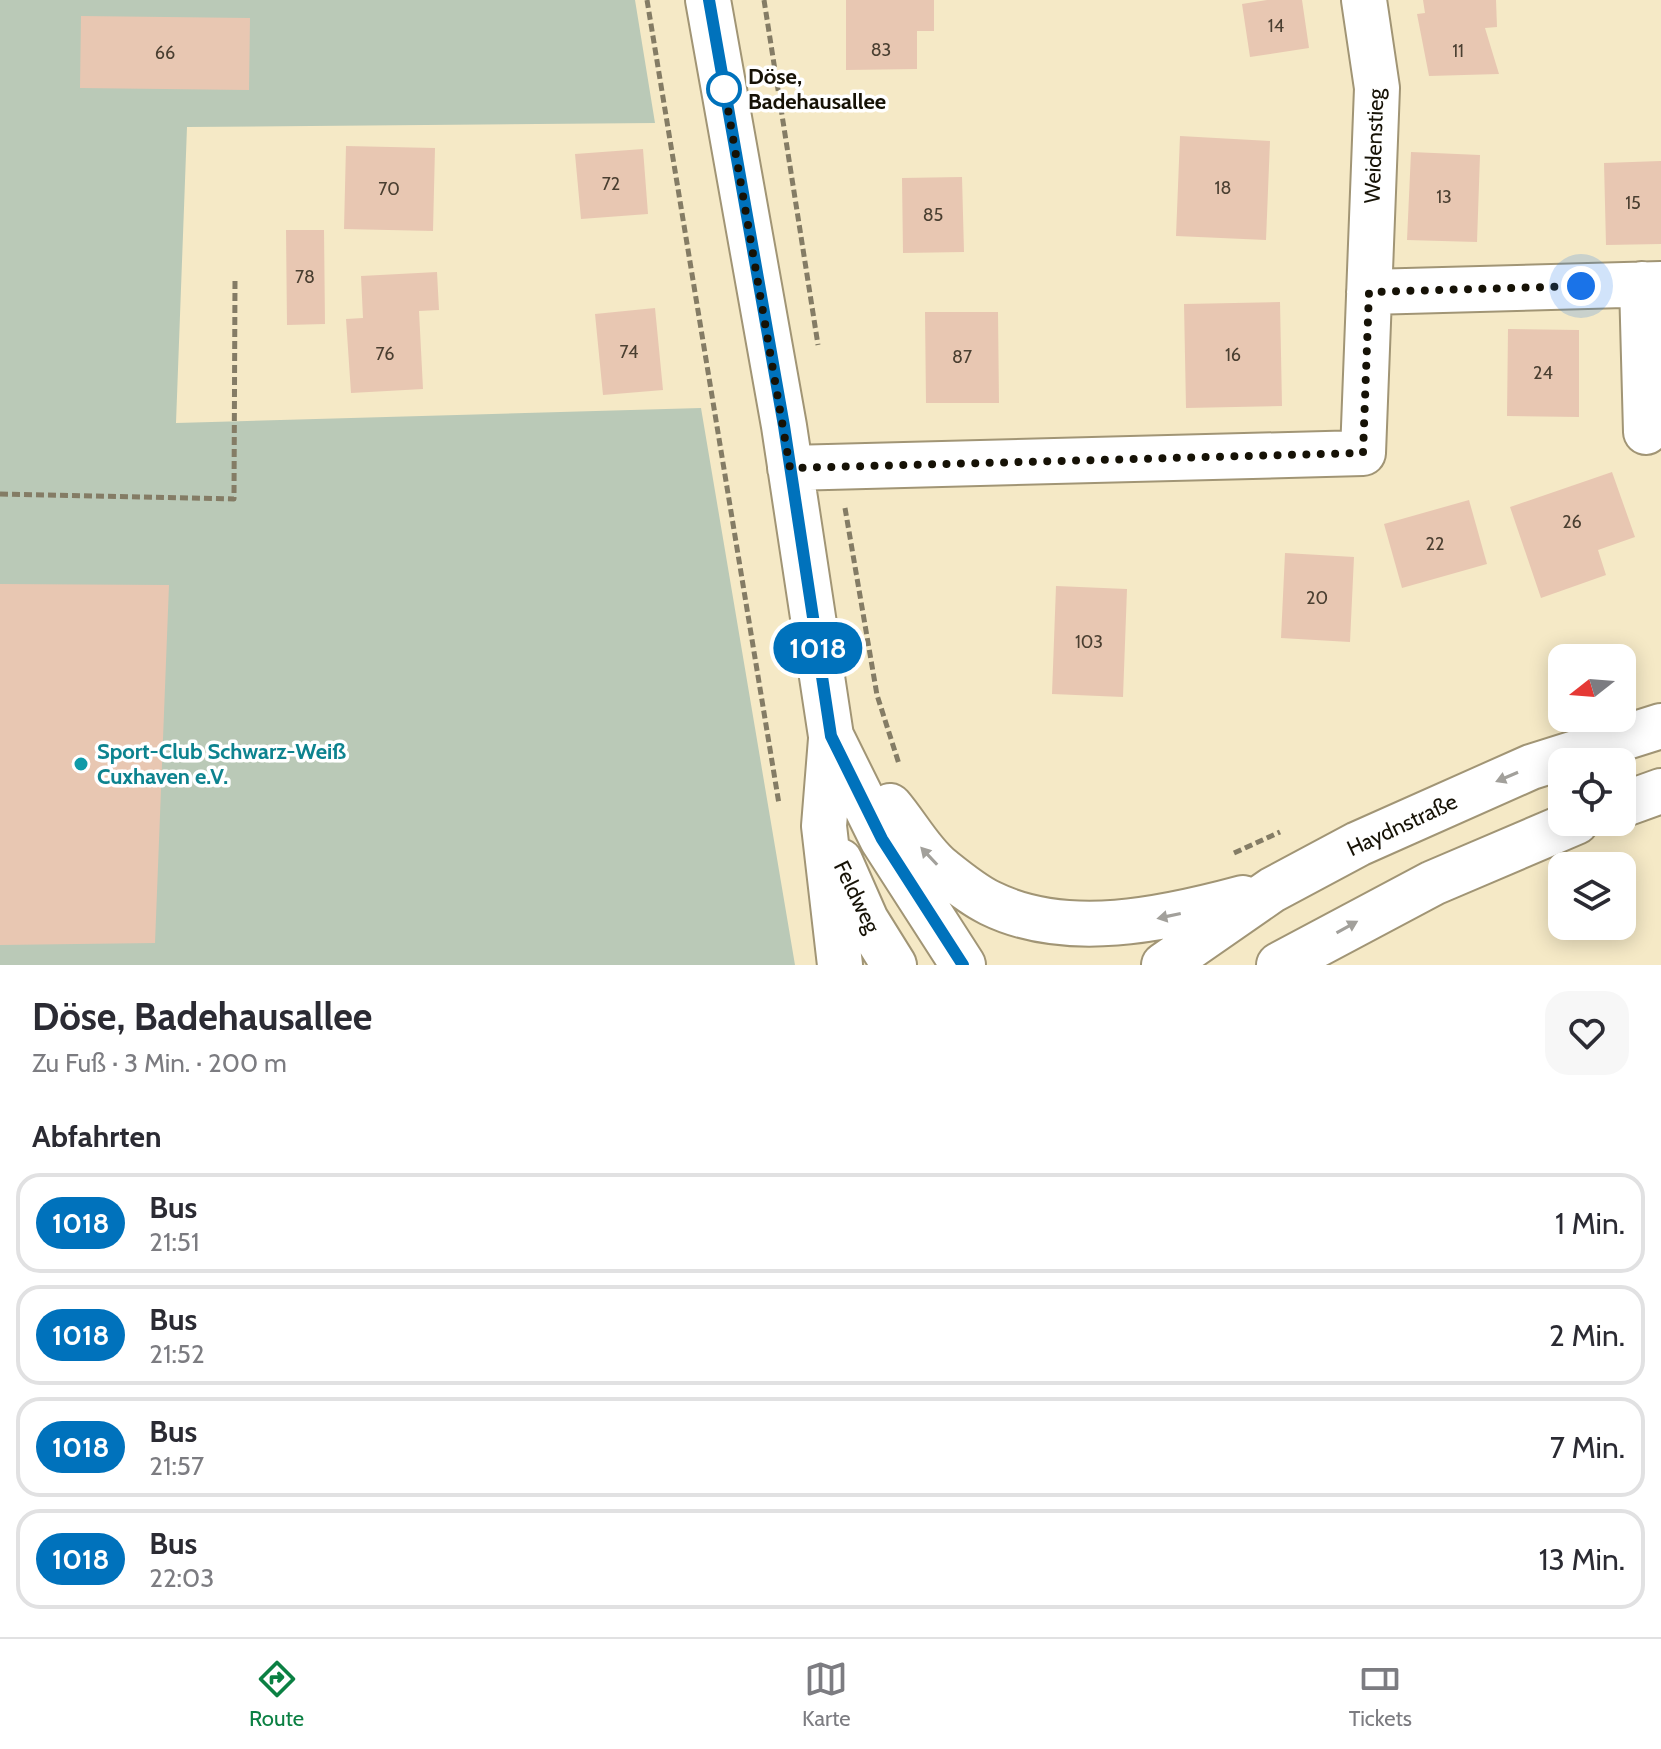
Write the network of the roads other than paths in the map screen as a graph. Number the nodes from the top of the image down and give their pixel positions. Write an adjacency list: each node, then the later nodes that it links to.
1 (708, 0): 6 (street)
2 (1364, 0): 4 (street, Weidenstieg)
3 (1652, 284): 4 (street); 5 (street)
4 (1369, 292): 6 (street, Weidenstieg)
5 (1646, 432)
6 (790, 468): 8 (street)
7 (1661, 726): 13 (street, Haydnstraße, one-way to 13)
8 (831, 736): 11 (street); 13 (street, one-way to 8); 16 (street)
9 (1661, 791): 10 (street)
10 (1636, 800)
11 (824, 826): 14 (street); 15 (street, Feldweg)
12 (1548, 834): 18 (street, one-way to 12)
13 (1272, 890): 17 (street, Haydnstraße)
14 (840, 965)
15 (894, 965)
16 (963, 965)
17 (1164, 965)
18 (1279, 965)

